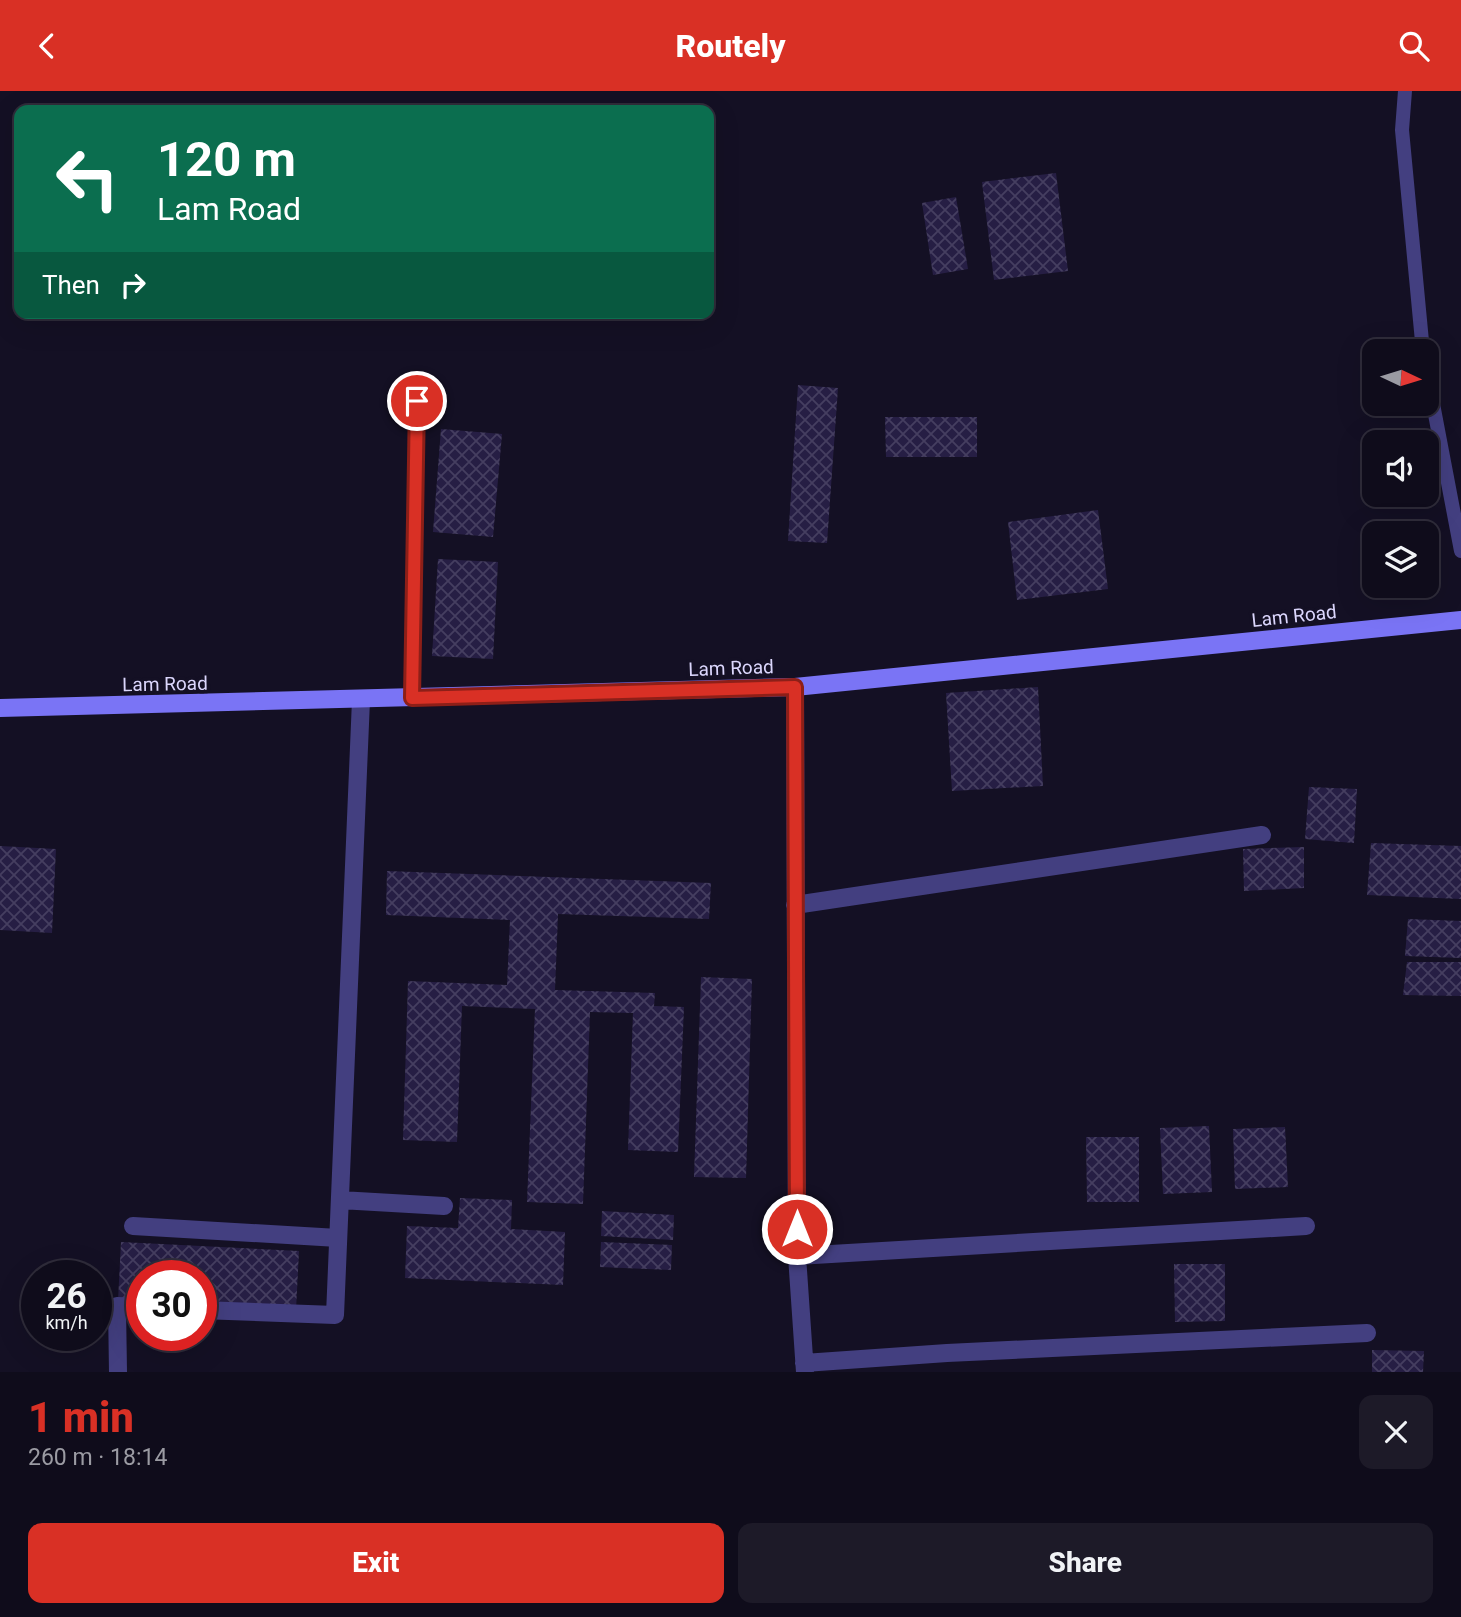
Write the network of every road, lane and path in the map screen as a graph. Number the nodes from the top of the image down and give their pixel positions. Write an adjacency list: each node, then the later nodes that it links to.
1 (1405, 91): 2 (lane)
2 (1422, 339)
3 (417, 401): 8 (lane)
4 (1436, 417): 5 (lane)
5 (1461, 551)
6 (1461, 620): 7 (main road, Lam Road)
7 (795, 687): 8 (main road, Lam Road); 12 (street)
8 (412, 698): 9 (main road, Lam Road)
9 (361, 700): 10 (main road, Lam Road); 13 (street)
10 (0, 708)
11 (1262, 835): 12 (street)
12 (795, 905): 18 (street)
13 (340, 1200): 14 (street); 17 (street)
14 (444, 1206)
15 (132, 1226): 17 (street)
16 (1306, 1226): 18 (street)
17 (338, 1238): 20 (street)
18 (797, 1256): 22 (street)
19 (126, 1306): 23 (street)
20 (217, 1311)
21 (1367, 1333): 22 (street)
22 (805, 1368)
23 (118, 1372)

